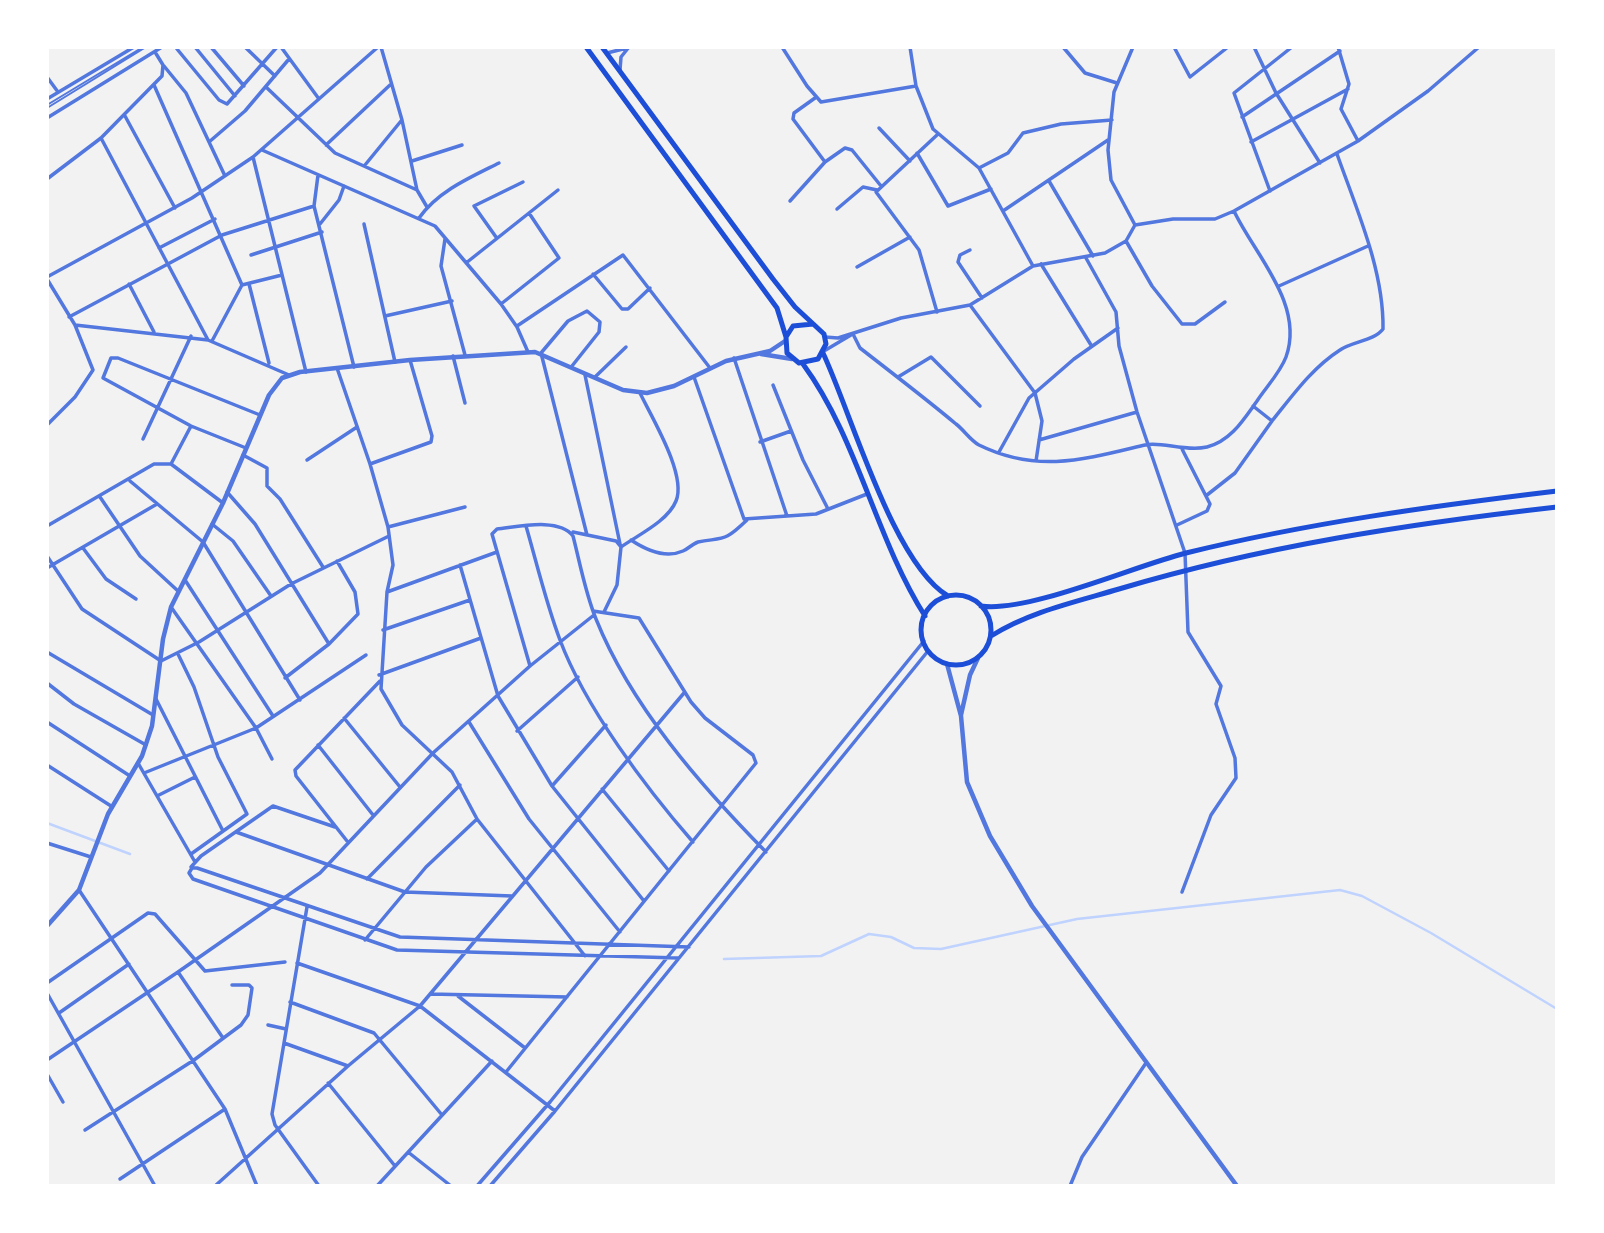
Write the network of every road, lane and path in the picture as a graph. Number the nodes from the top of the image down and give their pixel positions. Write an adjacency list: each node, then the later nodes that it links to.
1 (134, 47): 39 (street)
2 (144, 47): 45 (lane)
3 (162, 47): 23 (street)
4 (195, 47): 41 (street)
5 (211, 47): 35 (street)
6 (245, 47): 26 (street)
7 (279, 47): 25 (street); 26 (street)
8 (380, 47): 34 (street); 44 (street)
9 (586, 47): 143 (highway)
10 (602, 47): 24 (highway)
11 (629, 47): 24 (street); 29 (street)
12 (782, 47): 42 (street)
13 (910, 47): 36 (street)
14 (1063, 47): 32 (street)
15 (1133, 47): 32 (street)
16 (1174, 47): 17 (street)
17 (1228, 47)
18 (1254, 47): 28 (street)
19 (1292, 47): 28 (street)
20 (1479, 47): 57 (street)
21 (177, 49): 41 (street)
22 (1339, 49): 38 (street); 40 (street)
23 (155, 52): 27 (street); 49 (street)
24 (607, 53): 29 (highway)
25 (289, 59): 30 (street); 44 (street)
26 (262, 64): 30 (street); 35 (street)
27 (163, 65): 33 (street); 58 (street)
28 (1264, 69): 40 (street); 48 (street)
29 (620, 70): 135 (highway)
30 (275, 76): 37 (street)
31 (47, 77): 39 (street)
32 (1116, 83): 52 (street)
33 (154, 85): 46 (street); 84 (street)
34 (390, 85): 51 (street); 60 (street)
35 (244, 86): 41 (street)
36 (916, 86): 42 (street); 54 (street)
37 (266, 88): 47 (street); 58 (street)
38 (1348, 89): 50 (street); 57 (street)
39 (58, 92): 43 (street)
40 (1276, 93): 48 (street); 50 (street)
41 (235, 96)
42 (815, 98): 68 (street)
43 (47, 99)
44 (320, 99): 47 (street)
45 (47, 107)
46 (125, 116): 55 (street); 88 (street)
47 (298, 117): 60 (street); 62 (street)
48 (1242, 117): 59 (street)
49 (47, 118)
50 (1293, 119): 59 (street); 70 (street)
51 (402, 120): 66 (street); 71 (street)
52 (1112, 120): 56 (street); 72 (street)
53 (879, 128): 67 (street)
54 (937, 135): 63 (street); 72 (street)
55 (101, 138): 75 (street); 97 (street)
56 (1109, 140): 76 (street); 99 (street)
57 (1358, 141): 64 (street)
58 (209, 142): 74 (street)
59 (1251, 142): 83 (street)
60 (326, 145): 71 (street)
61 (461, 145): 66 (street)
62 (262, 150): 65 (street); 73 (street)
63 (917, 153): 67 (street); 82 (street)
64 (1337, 154): 70 (street); 106 (street)
65 (253, 157): 74 (street); 95 (street)
66 (412, 161): 80 (street)
67 (910, 161): 79 (street)
68 (825, 162): 79 (street); 85 (street)
69 (499, 163): 87 (street)
70 (1320, 163): 83 (street)
71 (365, 165): 80 (street)
72 (979, 168): 82 (street)
73 (318, 175): 78 (street); 86 (street)
74 (225, 176): 84 (street)
75 (47, 179)
76 (1049, 181): 90 (street); 111 (street)
77 (523, 182): 102 (street)
78 (344, 186): 93 (street); 98 (street)
79 (880, 188): 89 (street); 103 (street)
80 (416, 190): 87 (street)
81 (558, 190): 92 (street)
82 (991, 190): 90 (street)
83 (1270, 191): 91 (street)
84 (202, 192): 88 (street); 94 (street)
85 (790, 201)
86 (314, 206): 95 (street); 98 (street)
87 (427, 207): 93 (street)
88 (175, 208): 97 (street)
89 (837, 209)
90 (1003, 211): 116 (street)
91 (1234, 211): 99 (street); 124 (street)
92 (529, 213): 102 (street); 130 (street)
93 (419, 218): 104 (street)
94 (215, 219): 101 (street); 108 (street)
95 (269, 221): 101 (street); 107 (street)
96 (364, 223): 133 (street)
97 (146, 225): 108 (street); 120 (street)
98 (320, 225): 100 (street)
99 (1135, 225): 105 (street)
100 (322, 232): 107 (street); 160 (street)
101 (222, 235): 113 (street); 123 (street)
102 (496, 237): 114 (street)
103 (910, 237): 117 (street); 132 (street)
104 (445, 239): 114 (street); 128 (street)
105 (1126, 241): 111 (street); 129 (street)
106 (1368, 246): 124 (street); 181 (street)
107 (275, 247): 110 (street); 119 (street)
108 (159, 248): 113 (street)
109 (970, 250): 127 (street)
110 (251, 255)
111 (1093, 256): 112 (street)
112 (1086, 258): 115 (street); 138 (street)
113 (167, 263): 121 (street); 144 (street)
114 (466, 263): 130 (street)
115 (1041, 264): 116 (street); 146 (street)
116 (1033, 266): 127 (street)
117 (857, 267)
118 (593, 274): 125 (street); 125 (street); 137 (street)
119 (282, 275): 122 (street); 164 (street)
120 (47, 278): 126 (street)
121 (129, 284): 134 (street); 139 (street)
122 (249, 284): 123 (street); 158 (street)
123 (242, 285): 144 (street)
124 (1279, 286): 177 (street)
125 (650, 288): 162 (street)
126 (49, 292): 134 (street)
127 (982, 298): 131 (street)
128 (452, 301): 133 (street); 151 (street)
129 (1225, 302)
130 (500, 304): 137 (street)
131 (970, 305): 132 (street); 174 (street)
132 (937, 312): 140 (street)
133 (385, 316): 156 (street)
134 (69, 317): 136 (street)
135 (813, 324): 142 (highway); 143 (highway)
136 (75, 325): 139 (street); 163 (street)
137 (517, 327): 147 (street)
138 (1118, 328): 146 (street); 179 (street)
139 (155, 333): 141 (street)
140 (853, 334): 142 (street); 148 (street); 169 (street)
141 (191, 336): 144 (street); 171 (street)
142 (825, 337): 148 (highway)
143 (785, 339): 150 (street); 154 (highway)
144 (210, 340): 158 (street)
145 (626, 346): 167 (street)
146 (1091, 346): 174 (street)
147 (528, 352): 149 (street); 151 (street)
148 (824, 352): 157 (highway); 237 (highway)
149 (541, 353): 159 (street); 159 (street); 218 (street)
150 (761, 354): 153 (street); 154 (street)
151 (465, 355): 152 (street)
152 (453, 356): 155 (street); 175 (street)
153 (734, 358): 162 (street); 188 (street)
154 (792, 359): 157 (highway)
155 (410, 360): 156 (street); 197 (street)
156 (396, 362): 160 (street)
157 (803, 363): 201 (highway)
158 (269, 364): 166 (street)
159 (572, 366): 165 (street)
160 (354, 367): 161 (street)
161 (337, 368): 164 (street); 184 (street)
162 (710, 368): 168 (street)
163 (93, 370): 170 (street); 182 (street)
164 (306, 372): 166 (street)
165 (585, 372): 167 (street); 222 (street)
166 (289, 375): 180 (street)
167 (595, 377): 173 (street)
168 (694, 377): 173 (street); 210 (street)
169 (898, 377): 176 (street); 192 (street)
170 (103, 378): 171 (street); 178 (street)
171 (172, 380): 178 (street); 180 (street)
172 (773, 385): 185 (street)
173 (640, 393): 220 (street)
174 (1035, 393): 187 (street); 192 (street)
175 (465, 403)
176 (980, 406)
177 (1253, 406): 181 (street); 191 (street)
178 (159, 409): 183 (street); 186 (street)
179 (1136, 412): 187 (street); 189 (street)
180 (260, 415): 190 (street)
181 (1272, 421): 202 (street)
182 (47, 425)
183 (191, 426): 190 (street); 196 (street)
184 (357, 427): 194 (street); 197 (street)
185 (792, 431): 188 (street); 208 (street)
186 (143, 439)
187 (1039, 440): 195 (street)
188 (760, 442): 209 (street)
189 (1149, 444): 191 (street); 195 (street); 212 (street)
190 (246, 448): 193 (street)
191 (1182, 449): 202 (street)
192 (999, 452): 195 (street)
193 (243, 455): 200 (street); 230 (street)
194 (307, 460)
195 (1036, 461)
196 (171, 464): 198 (street); 205 (street)
197 (370, 464): 216 (street)
198 (130, 481): 203 (street); 204 (street)
199 (1557, 491): 225 (highway)
200 (227, 492): 205 (street); 233 (street)
201 (866, 494): 208 (street); 245 (highway)
202 (1207, 495): 212 (street)
203 (100, 497): 213 (street); 215 (street)
204 (158, 503): 215 (street); 221 (street)
205 (223, 503): 211 (street)
206 (465, 507): 216 (street)
207 (1557, 507): 231 (highway)
208 (828, 509): 209 (street)
209 (787, 516): 210 (street)
210 (747, 520): 220 (street)
211 (212, 524): 221 (street); 236 (street)
212 (1177, 525): 225 (street)
213 (47, 526)
214 (526, 526): 217 (street); 224 (street); 252 (street)
215 (121, 527): 223 (street); 234 (street)
216 (388, 527): 219 (street)
217 (570, 531): 218 (street); 244 (street)
218 (587, 535): 222 (street)
219 (389, 536): 227 (street); 235 (street)
220 (631, 540): 222 (street)
221 (203, 542): 232 (street); 242 (street)
222 (621, 546): 243 (street)
223 (83, 548): 229 (street); 238 (street)
224 (497, 552): 228 (street); 261 (street)
225 (1185, 554): 231 (street); 240 (highway)
226 (47, 556): 229 (street)
227 (337, 561): 230 (street); 253 (street)
228 (460, 565): 235 (street); 239 (street)
229 (50, 567): 259 (street)
230 (323, 568): 233 (street)
231 (1187, 570): 248 (highway); 322 (street)
232 (184, 578): 234 (street); 246 (street)
233 (291, 584): 236 (street); 253 (street)
234 (178, 592): 241 (street)
235 (387, 592): 247 (street)
236 (271, 596): 242 (street)
237 (947, 596): 240 (highway); 245 (highway)
238 (136, 599)
239 (470, 600): 247 (street); 249 (street)
240 (981, 606): 248 (highway)
241 (172, 607): 251 (street); 259 (street)
242 (244, 612): 246 (street); 264 (street)
243 (604, 612): 244 (street); 267 (street)
244 (593, 613): 252 (street); 278 (street)
245 (925, 616): 250 (highway)
246 (216, 629): 251 (street); 272 (street)
247 (383, 631): 262 (street)
248 (990, 636): 258 (highway)
249 (481, 638): 262 (street); 268 (street)
250 (924, 641): 254 (highway); 309 (street)
251 (199, 642): 256 (street); 279 (street)
252 (560, 642): 261 (street); 263 (street)
253 (329, 644): 264 (street)
254 (928, 651): 260 (highway); 311 (street)
255 (47, 652): 271 (street)
256 (178, 654): 259 (street); 283 (street)
257 (366, 655): 270 (street)
258 (978, 657): 260 (highway); 273 (street)
259 (161, 661): 269 (street)
260 (947, 664): 273 (street)
261 (530, 666): 268 (street)
262 (379, 675): 265 (street)
263 (578, 677): 277 (street); 280 (street)
264 (285, 678): 270 (street)
265 (380, 681): 274 (street); 284 (street)
266 (47, 683): 281 (street)
267 (684, 693): 278 (street); 299 (street)
268 (498, 696): 276 (street); 280 (street)
269 (156, 699): 271 (street); 285 (street)
270 (300, 700): 272 (street)
271 (153, 715): 281 (street)
272 (273, 716): 279 (street)
273 (961, 716): 369 (street)
274 (344, 718): 282 (street); 295 (street)
275 (47, 722): 291 (street)
276 (469, 722): 284 (street); 310 (street)
277 (606, 724): 287 (street); 294 (street)
278 (657, 724): 287 (street); 299 (street)
279 (256, 728): 283 (street); 286 (street)
280 (517, 731): 294 (street)
281 (146, 745): 288 (street)
282 (318, 745): 300 (street); 303 (street)
283 (214, 746): 285 (street); 304 (street)
284 (433, 753): 293 (street); 295 (street)
285 (185, 757): 290 (street); 292 (street)
286 (272, 759)
287 (628, 759): 296 (street); 307 (street)
288 (138, 763): 290 (street); 291 (street)
289 (47, 765): 298 (street)
290 (144, 773): 297 (street)
291 (130, 776): 298 (street)
292 (195, 777): 297 (street); 304 (street)
293 (460, 785): 301 (street); 318 (street)
294 (552, 786): 302 (street)
295 (400, 787): 300 (street)
296 (602, 789): 302 (street); 317 (street)
297 (157, 796): 312 (street)
298 (111, 806): 313 (street)
299 (722, 806): 307 (street); 309 (street)
300 (373, 815): 306 (street)
301 (477, 819): 319 (street); 321 (street)
302 (576, 820): 310 (street); 325 (street)
303 (337, 827): 305 (street); 306 (street)
304 (223, 832): 312 (street)
305 (236, 832): 314 (street); 315 (street)
306 (348, 841): 315 (street)
307 (693, 842): 317 (street)
308 (47, 843): 313 (street)
309 (759, 845): 311 (street); 337 (street)
310 (552, 849): 319 (street); 331 (street)
311 (766, 852): 338 (street)
312 (191, 854): 314 (street)
313 (91, 856): 320 (street)
314 (195, 862): 316 (street)
315 (328, 865): 318 (street); 324 (street)
316 (190, 869): 324 (street); 326 (street)
317 (669, 871): 325 (street)
318 (367, 879): 321 (street)
319 (524, 881): 323 (street); 335 (street)
320 (79, 890): 329 (street); 332 (street)
321 (405, 892): 323 (street); 330 (street)
322 (1182, 892)
323 (512, 896): 334 (street)
324 (285, 898): 326 (street); 327 (street)
325 (644, 901): 331 (street)
326 (272, 907): 328 (street); 344 (street)
327 (307, 907): 328 (street); 330 (street)
328 (304, 919): 333 (street); 346 (street)
329 (47, 926)
330 (373, 930): 333 (street); 334 (street)
331 (620, 932): 336 (street)
332 (111, 938): 344 (street); 347 (street); 349 (street)
333 (365, 940): 339 (street)
334 (475, 940): 335 (street); 339 (street)
335 (575, 943): 336 (street); 340 (street)
336 (610, 944): 337 (street); 341 (street)
337 (677, 946): 338 (street); 342 (street)
338 (689, 947): 343 (street)
339 (464, 954): 340 (street); 353 (street)
340 (585, 956): 341 (street)
341 (600, 957): 342 (street); 355 (street)
342 (667, 958): 343 (street); 375 (street)
343 (680, 958): 377 (street)
344 (193, 960): 345 (street); 348 (street)
345 (285, 962)
346 (297, 963): 356 (street); 357 (street)
347 (129, 964): 352 (street); 358 (street)
348 (178, 972): 352 (street); 361 (street)
349 (47, 983)
350 (232, 985): 361 (street)
351 (47, 992): 358 (street)
352 (148, 992): 363 (street); 367 (street)
353 (430, 994): 354 (street); 357 (street)
354 (457, 994): 355 (street); 365 (street)
355 (567, 997): 365 (street)
356 (289, 1002): 360 (street); 362 (street)
357 (420, 1006): 362 (street); 368 (street)
358 (59, 1013): 363 (street)
359 (268, 1025): 360 (street)
360 (286, 1029): 364 (street)
361 (223, 1038): 367 (street)
362 (380, 1038): 370 (street); 379 (street)
363 (75, 1042): 366 (street); 378 (street)
364 (284, 1043): 370 (street); 380 (street)
365 (525, 1048): 371 (street)
366 (47, 1060)
367 (194, 1060): 376 (street); 378 (street)
368 (492, 1061): 371 (street); 379 (street)
369 (1146, 1063): 395 (street); 396 (street)
370 (348, 1066): 373 (street)
371 (506, 1072): 375 (street)
372 (47, 1074): 374 (street)
373 (328, 1083): 380 (street); 385 (street)
374 (63, 1102)
375 (548, 1105): 377 (street); 393 (street)
376 (225, 1109): 383 (street); 384 (street)
377 (555, 1111): 394 (street)
378 (112, 1112): 381 (street); 384 (street)
379 (442, 1115): 382 (street)
380 (277, 1129): 383 (street); 390 (street)
381 (85, 1130)
382 (408, 1152): 385 (street); 392 (street)
383 (246, 1157): 388 (street); 389 (street)
384 (143, 1163): 386 (street); 387 (street)
385 (395, 1166): 391 (street)
386 (120, 1179)
387 (155, 1186)
388 (215, 1186)
389 (257, 1186)
390 (319, 1186)
391 (377, 1186)
392 (451, 1186)
393 (477, 1186)
394 (490, 1186)
395 (1070, 1186)
396 (1237, 1186)

